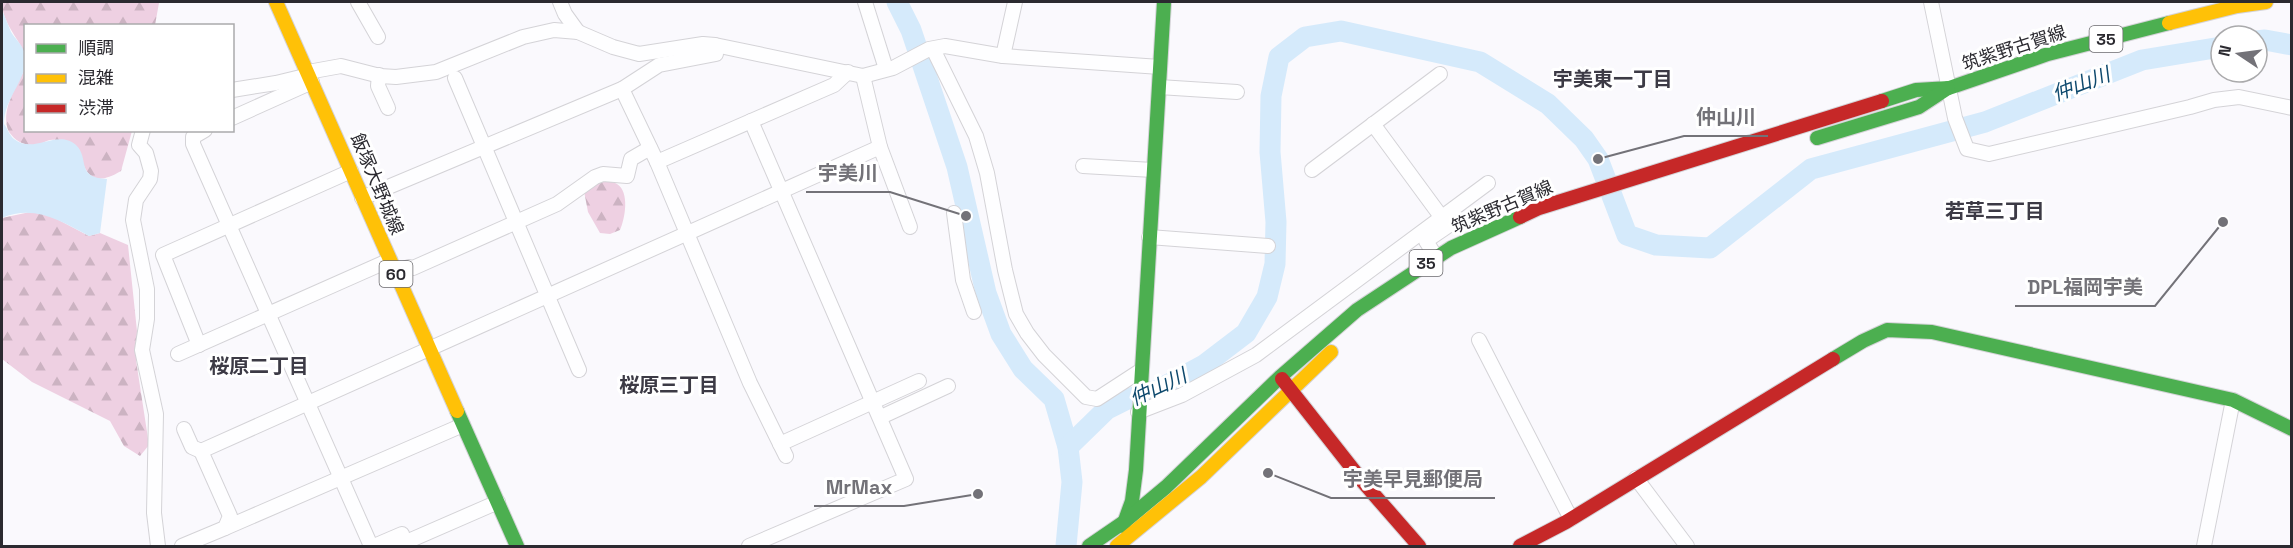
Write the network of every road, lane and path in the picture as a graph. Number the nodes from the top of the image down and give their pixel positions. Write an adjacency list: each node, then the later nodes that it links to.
1 (276, 2): 20 (main road, 飯塚大野城線 / 60)
2 (358, 2): 10 (street)
3 (560, 2): 9 (street)
4 (865, 2): 14 (street)
5 (1015, 2): 13 (street)
6 (1164, 2): 15 (main road)
7 (1931, 2): 23 (street)
8 (2266, 2): 23 (main road, 筑紫野古賀線 / 35)
9 (578, 32): 11 (street); 18 (street)
10 (378, 38)
11 (715, 45): 16 (street); 24 (street)
12 (931, 49): 13 (street); 14 (street); 71 (street)
13 (1003, 56): 15 (street)
14 (890, 68): 19 (street)
15 (1160, 68): 22 (main road)
16 (848, 72): 19 (street); 30 (street)
17 (1440, 74): 31 (street)
18 (379, 75): 20 (street); 27 (street)
19 (863, 75): 36 (street)
20 (310, 76): 25 (street); 29 (street); 43 (main road, 飯塚大野城線 / 60)
21 (455, 78): 35 (street)
22 (1159, 87): 26 (street); 41 (main road)
23 (1949, 88): 28 (street); 34 (main road, 筑紫野古賀線 / 35); 45 (main road, 筑紫野古賀線 / 35)
24 (622, 89): 35 (street); 37 (street)
25 (234, 90)
26 (1237, 92)
27 (388, 108)
28 (2292, 108)
29 (234, 117)
30 (751, 122): 38 (street); 46 (street)
31 (1373, 124): 42 (street); 50 (street)
32 (142, 132): 92 (street)
33 (202, 132): 52 (street)
34 (1809, 140)
35 (484, 147): 48 (street); 51 (street)
36 (880, 147): 46 (street); 53 (street)
37 (650, 148): 38 (street); 51 (street)
38 (657, 162): 54 (street)
39 (1083, 166): 41 (street)
40 (1709, 169): 45 (main road, 筑紫野古賀線 / 35)
41 (1154, 170): 55 (main road)
42 (1312, 170)
43 (351, 171): 48 (main road, 飯塚大野城線 / 60); 52 (street)
44 (1488, 183): 50 (street)
45 (1630, 185): 47 (main road, 筑紫野古賀線 / 35)
46 (782, 193): 54 (street); 77 (street)
47 (1596, 196): 57 (main road, 筑紫野古賀線 / 35); 58 (main road, 筑紫野古賀線 / 35)
48 (363, 198): 59 (main road, 飯塚大野城線 / 60)
49 (954, 213): 62 (street)
50 (1442, 215): 57 (street); 79 (street)
51 (517, 222): 59 (street); 61 (street)
52 (230, 224): 63 (street); 66 (street)
53 (910, 227)
54 (689, 234): 61 (street); 77 (street)
55 (1149, 237): 56 (street); 71 (main road)
56 (1268, 246)
57 (1436, 257): 72 (main road, 筑紫野古賀線 / 35)
58 (1465, 257)
59 (392, 266): 63 (street); 68 (main road, 飯塚大野城線 / 60)
60 (1446, 268): 64 (main road, 35)
61 (549, 297): 68 (street); 70 (street)
62 (974, 312)
63 (268, 314): 66 (street); 78 (street)
64 (1370, 319)
65 (1479, 340): 88 (street)
66 (199, 345): 69 (street)
67 (1339, 345): 75 (main road)
68 (429, 350): 78 (street); 81 (main road, 飯塚大野城線 / 60)
69 (178, 354)
70 (579, 370)
71 (1140, 374): 79 (main road)
72 (1280, 377): 75 (main road); 89 (main road, 筑紫野古賀線 / 35)
73 (919, 381): 77 (street)
74 (948, 386): 80 (street)
75 (1291, 390): 98 (main road); 99 (main road)
76 (2233, 400): 83 (main road); 86 (main road); 102 (street)
77 (874, 401): 80 (street)
78 (308, 403): 84 (street); 85 (street)
79 (1138, 412): 89 (main road)
80 (881, 417): 96 (street)
81 (463, 425): 85 (street); 87 (main road, 飯塚大野城線 / 60)
82 (184, 429): 84 (street)
83 (2292, 429)
84 (201, 451): 90 (street)
85 (341, 478): 90 (street); 94 (street)
86 (1636, 478): 88 (main road); 101 (street)
87 (498, 502): 91 (street); 95 (main road, 飯塚大野城線 / 60)
88 (1571, 519): 100 (main road)
89 (1124, 522): 97 (main road, 筑紫野古賀線 / 35); 98 (main road)
90 (225, 528): 93 (street)
91 (400, 540): 94 (street)
92 (158, 546)
93 (182, 546)
94 (373, 546)
95 (517, 546)
96 (748, 546)
97 (1089, 546)
98 (1118, 546)
99 (1419, 546)
100 (1520, 546)
101 (1687, 546)
102 (2204, 546)

